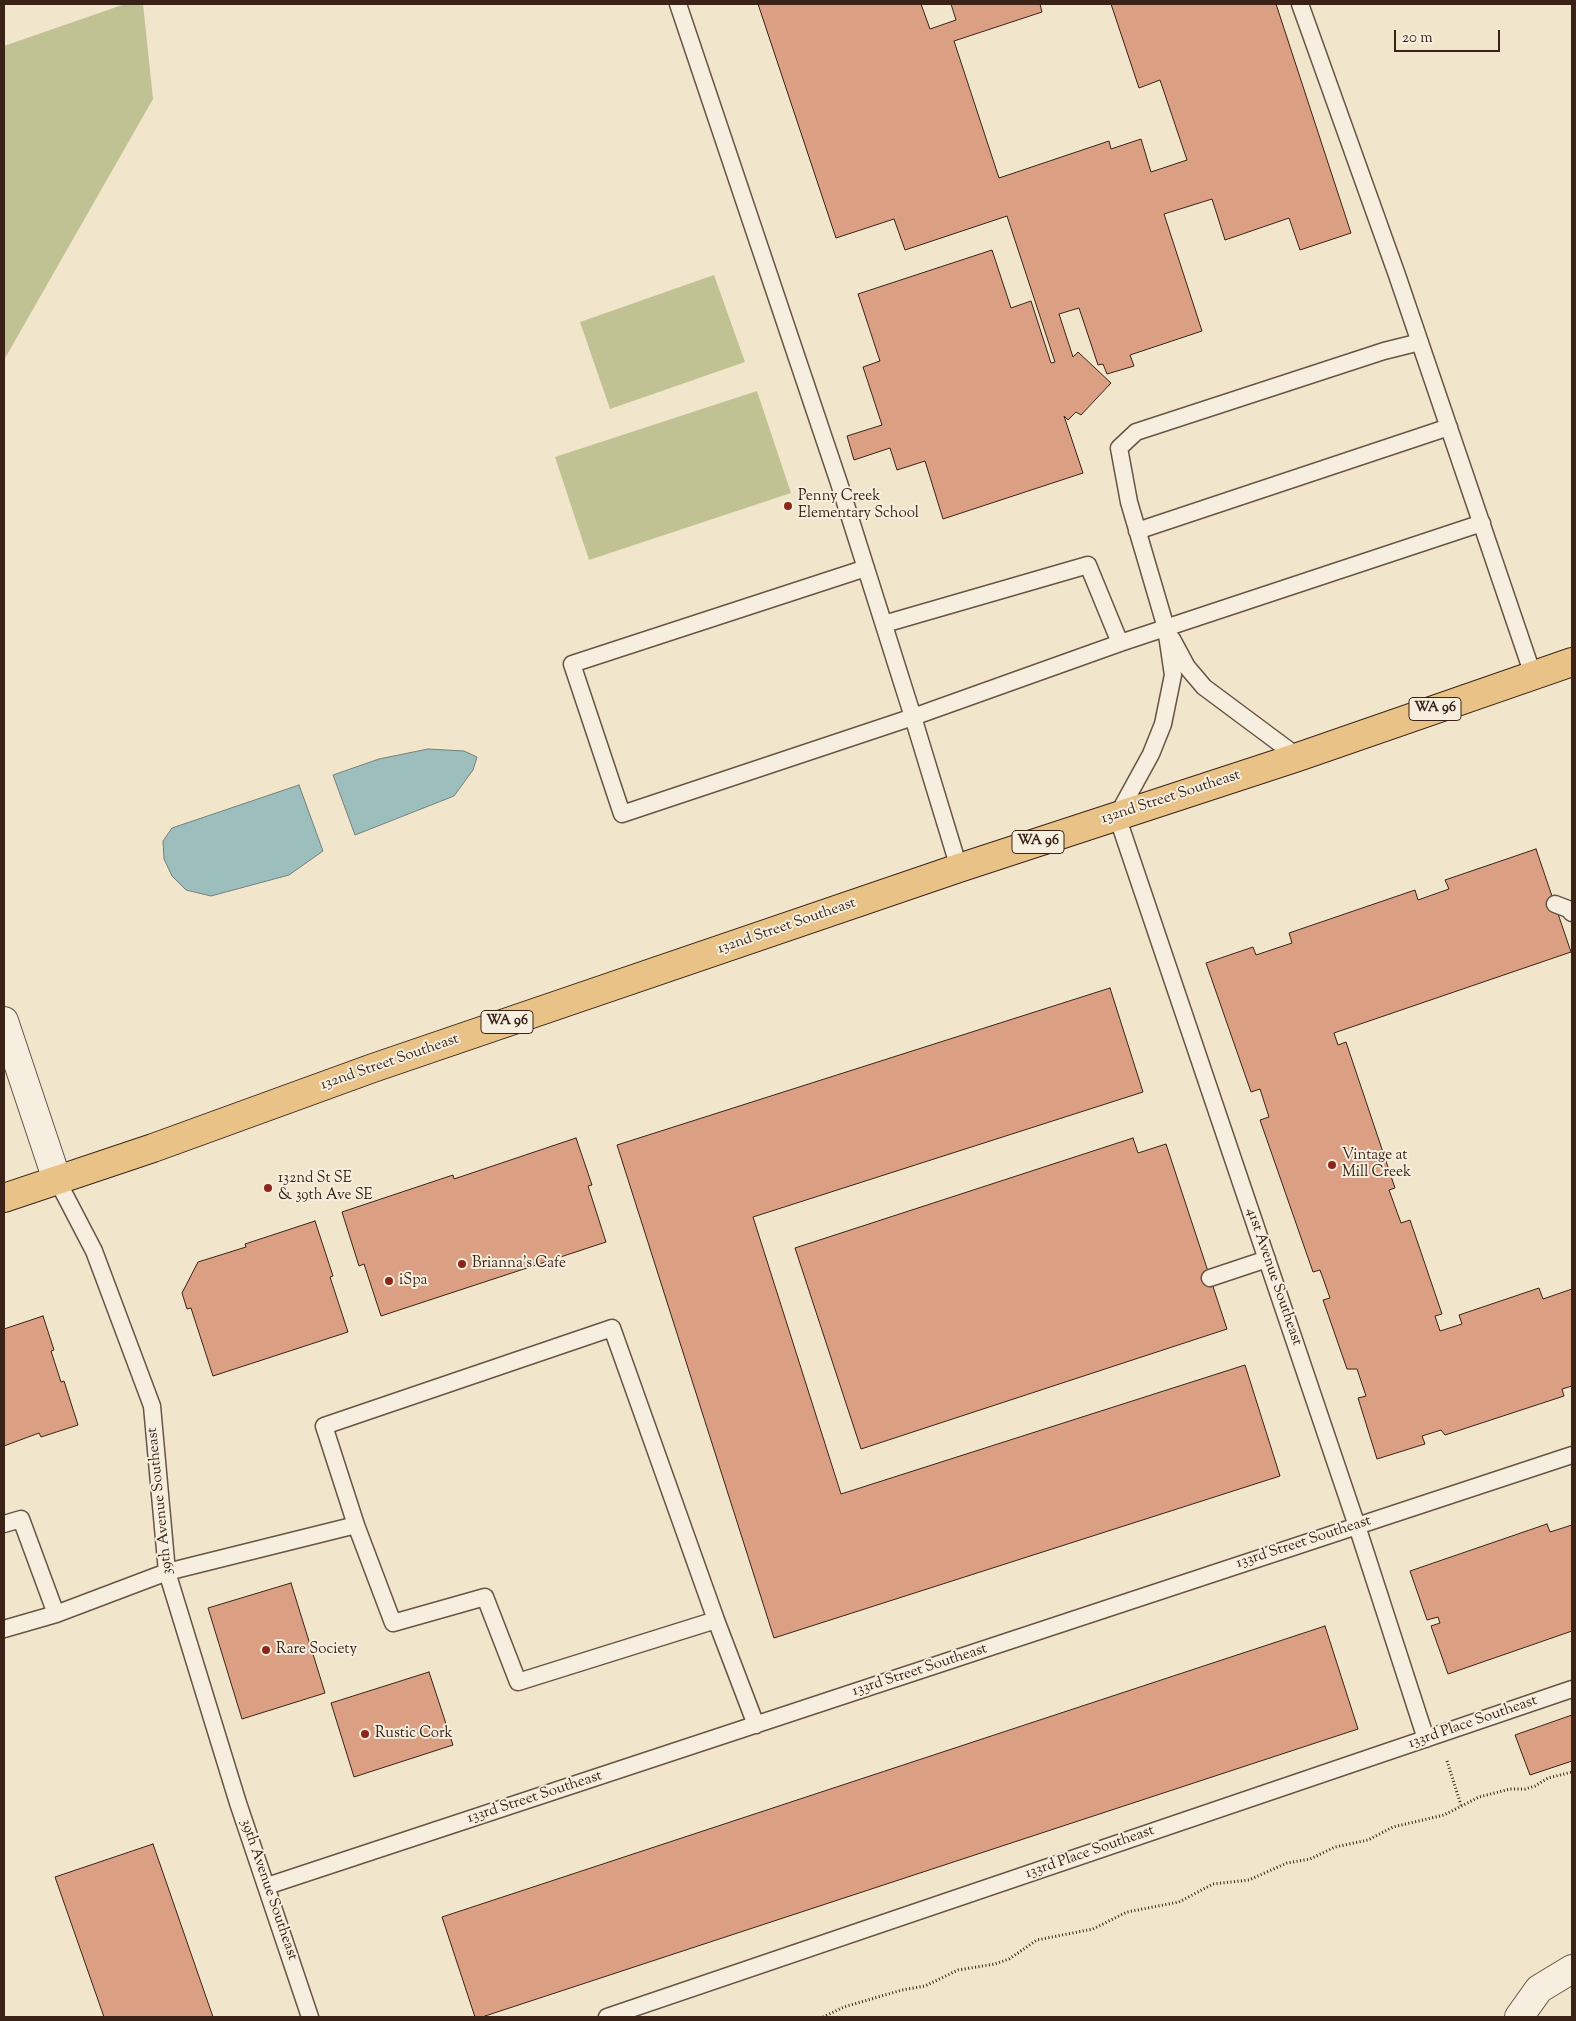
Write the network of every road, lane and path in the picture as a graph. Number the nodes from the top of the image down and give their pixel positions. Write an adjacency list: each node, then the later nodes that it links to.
1 (678, 4): 7 (lane)
2 (1300, 4): 3 (lane)
3 (1420, 342): 4 (lane); 6 (lane)
4 (1449, 427): 5 (lane); 6 (lane)
5 (1482, 523): 9 (lane); 12 (lane)
6 (1137, 531): 9 (lane)
7 (866, 568): 8 (lane); 13 (lane)
8 (884, 624): 10 (lane); 13 (lane)
9 (1166, 628): 10 (lane); 14 (lane); 15 (lane)
10 (1120, 643): 13 (lane)
11 (1572, 662): 12 (main road, 132nd Street Southeast / WA 96)
12 (1533, 674): 14 (main road, 132nd Street Southeast / WA 96)
13 (913, 717): 16 (lane)
14 (1298, 757): 15 (main road, 132nd Street Southeast / WA 96)
15 (1117, 816): 16 (main road, 132nd Street Southeast / WA 96); 22 (lane, 41st Avenue Southeast)
16 (959, 868): 20 (main road, 132nd Street Southeast / WA 96)
17 (1555, 904): 18 (lane)
18 (1572, 913)
19 (4, 1022): 20 (street, 39th Avenue Southeast)
20 (57, 1180): 21 (main road, 132nd Street Southeast / WA 96); 28 (lane, 39th Avenue Southeast)
21 (4, 1198)
22 (1267, 1259): 23 (lane); 27 (lane, 41st Avenue Southeast)
23 (1210, 1278)
24 (1572, 1455): 27 (lane, 133rd Street Southeast)
25 (4, 1524): 29 (lane)
26 (356, 1525): 28 (lane); 30 (lane); 30 (lane)
27 (1357, 1526): 33 (lane, 133rd Street Southeast); 34 (lane, 41st Avenue Southeast)
28 (166, 1572): 29 (lane); 36 (lane, 39th Avenue Southeast)
29 (56, 1614): 31 (lane)
30 (716, 1620): 33 (lane)
31 (4, 1629)
32 (1572, 1689): 34 (lane, 133rd Place Southeast)
33 (756, 1725): 36 (lane, 133rd Street Southeast)
34 (1426, 1739): 39 (lane, 133rd Place Southeast)
35 (1572, 1772): 40 (path)
36 (267, 1886): 38 (lane, 39th Avenue Southeast)
37 (1572, 1969): 41 (street)
38 (310, 2017)
39 (607, 2017)
40 (823, 2017)
41 (1519, 2017)

